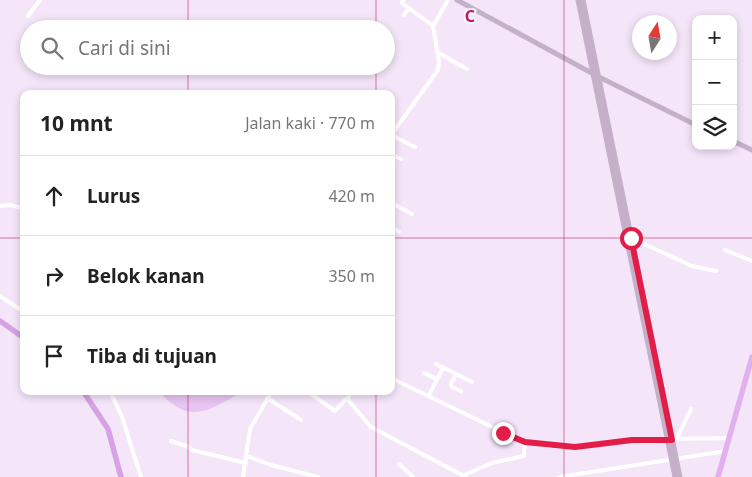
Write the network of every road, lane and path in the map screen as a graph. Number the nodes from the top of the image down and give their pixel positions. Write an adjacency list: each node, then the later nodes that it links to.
1 (40, 0): 10 (street)
2 (403, 0): 8 (street)
3 (448, 0): 11 (street)
4 (457, 0): 7 (street)
5 (578, 0): 14 (street)
6 (583, 0): 15 (street)
7 (468, 3): 14 (street)
8 (409, 8): 9 (street); 11 (street)
9 (404, 15)
10 (28, 16)
11 (433, 26): 12 (street)
12 (437, 52): 13 (street); 17 (street)
13 (467, 69)
14 (594, 73): 15 (street); 55 (street)
15 (599, 77): 16 (street); 30 (street)
16 (692, 123)
17 (395, 130)
18 (395, 137): 20 (street)
19 (737, 143): 21 (street)
20 (415, 148)
21 (752, 150)
22 (395, 157): 23 (street)
23 (401, 159)
24 (395, 205): 27 (street)
25 (0, 206): 26 (street)
26 (20, 208)
27 (412, 214)
28 (395, 230): 29 (street)
29 (399, 232)
30 (631, 238): 33 (street); 55 (street)
31 (725, 250): 32 (street)
32 (752, 261)
33 (716, 271)
34 (0, 296): 35 (street)
35 (20, 309)
36 (752, 357): 41 (main road)
37 (436, 364): 38 (street)
38 (443, 368): 40 (street); 42 (street)
39 (424, 373): 42 (street)
40 (456, 374): 44 (street); 45 (street)
41 (749, 378): 54 (main road)
42 (437, 379): 49 (street)
43 (395, 380): 49 (street)
44 (472, 382)
45 (461, 391)
46 (112, 395): 64 (street)
47 (269, 395): 51 (street)
48 (313, 395): 50 (street)
49 (429, 395): 57 (street)
50 (348, 397): 63 (street)
51 (267, 398): 53 (street); 59 (street)
52 (691, 409): 55 (street)
53 (301, 420)
54 (730, 438): 55 (street); 58 (main road)
55 (672, 440): 57 (street); 60 (street)
56 (171, 441): 61 (street)
57 (525, 442): 63 (street)
58 (726, 451): 60 (street); 71 (main road)
59 (247, 456): 61 (street); 66 (street)
60 (674, 458): 68 (street); 69 (street); 70 (street)
61 (246, 463): 65 (street)
62 (399, 464): 67 (street)
63 (465, 476)
64 (141, 477)
65 (243, 477)
66 (318, 477)
67 (413, 477)
68 (559, 477)
69 (675, 477)
70 (680, 477)
71 (718, 477)

